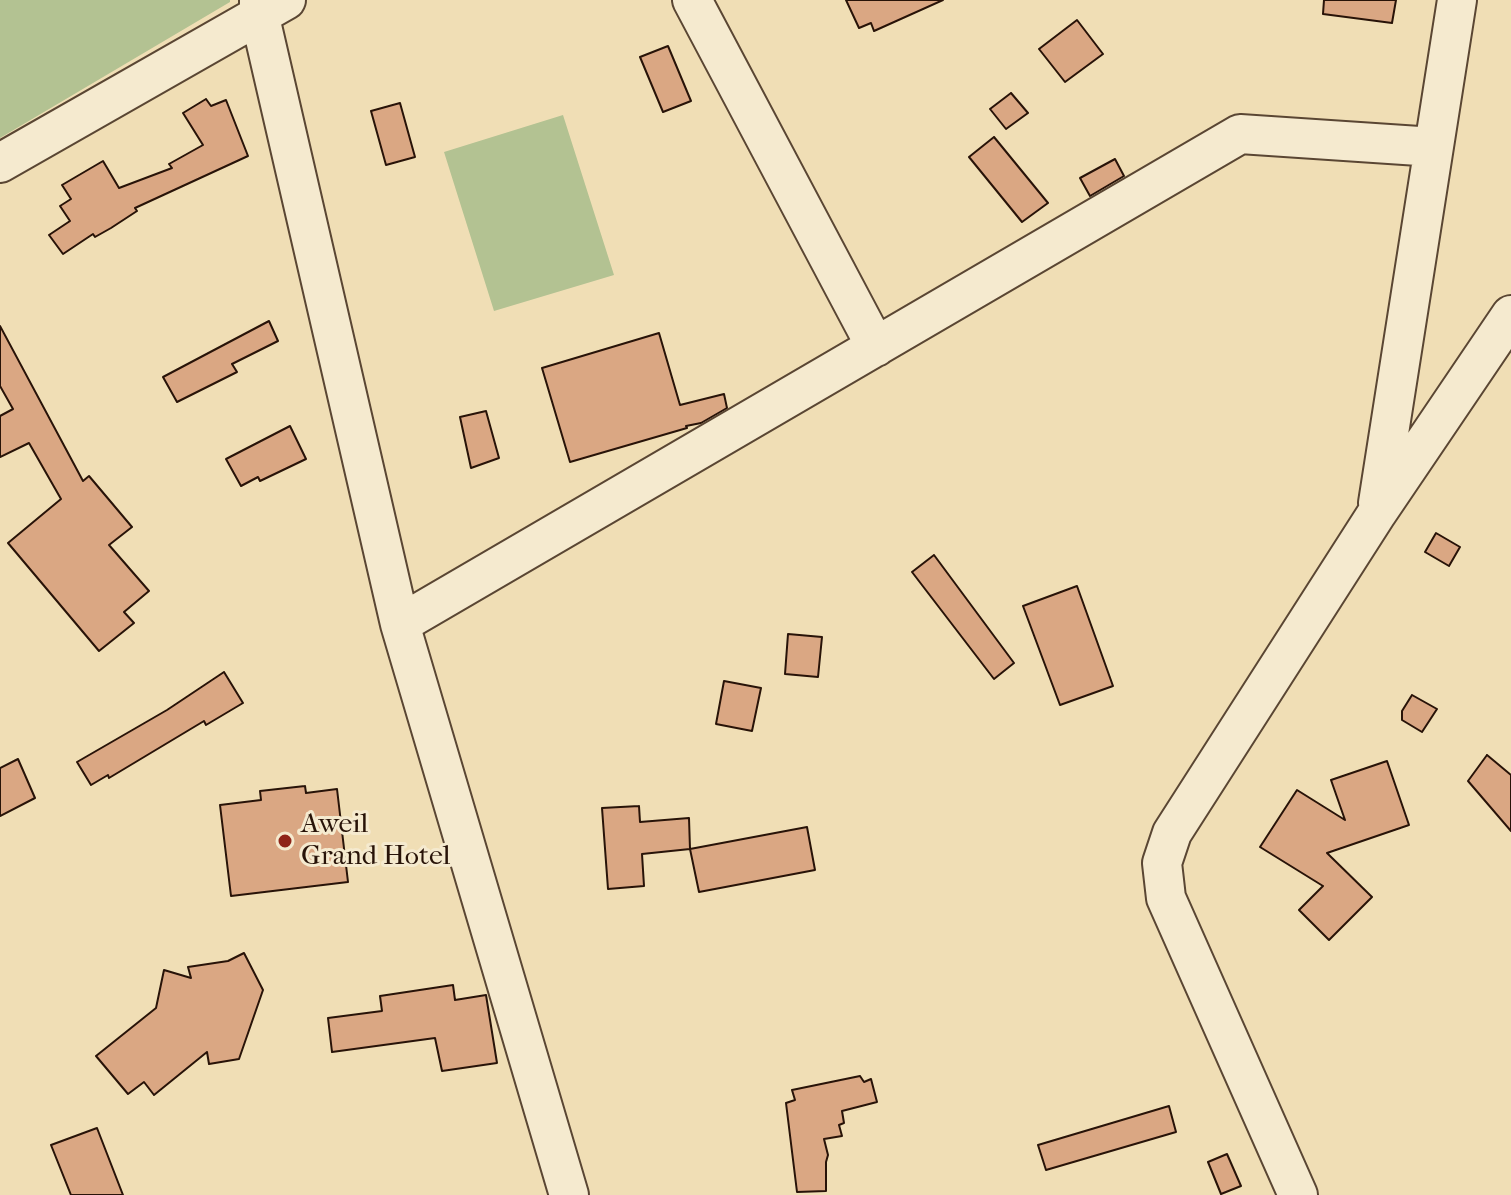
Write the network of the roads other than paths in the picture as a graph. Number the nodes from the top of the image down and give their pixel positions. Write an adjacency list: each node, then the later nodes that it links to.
1 (692, 0): 7 (street)
2 (1457, 0): 4 (street)
3 (268, 4): 5 (street); 9 (street)
4 (1434, 147): 7 (street); 8 (street)
5 (0, 163)
6 (1511, 315): 8 (street)
7 (876, 347): 9 (street)
8 (1377, 513): 11 (street)
9 (400, 624): 10 (street)
10 (569, 1195)
11 (1298, 1195)

